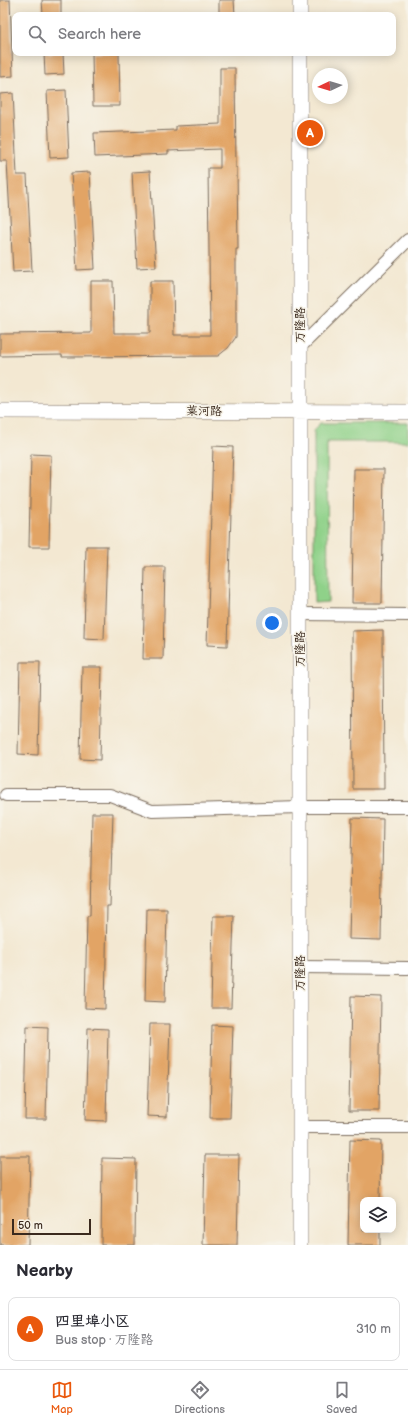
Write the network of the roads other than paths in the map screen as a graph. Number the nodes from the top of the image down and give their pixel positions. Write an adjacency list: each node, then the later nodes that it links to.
1 (300, 0): 2 (street)
2 (300, 12)
3 (300, 56): 5 (street, 万隆路)
4 (408, 240): 5 (street)
5 (300, 347): 7 (street, 万隆路)
6 (0, 412): 7 (street, 莱河路)
7 (300, 412): 8 (street, 莱河路); 9 (street, 万隆路)
8 (408, 412)
9 (300, 614): 10 (street); 12 (street, 万隆路)
10 (408, 615)
11 (6, 795): 12 (street)
12 (300, 807): 13 (street); 14 (street, 万隆路)
13 (408, 807)
14 (300, 967): 15 (street); 16 (street, 万隆路)
15 (408, 968)
16 (300, 1127): 17 (street); 18 (street, 万隆路)
17 (408, 1127)
18 (300, 1245)

